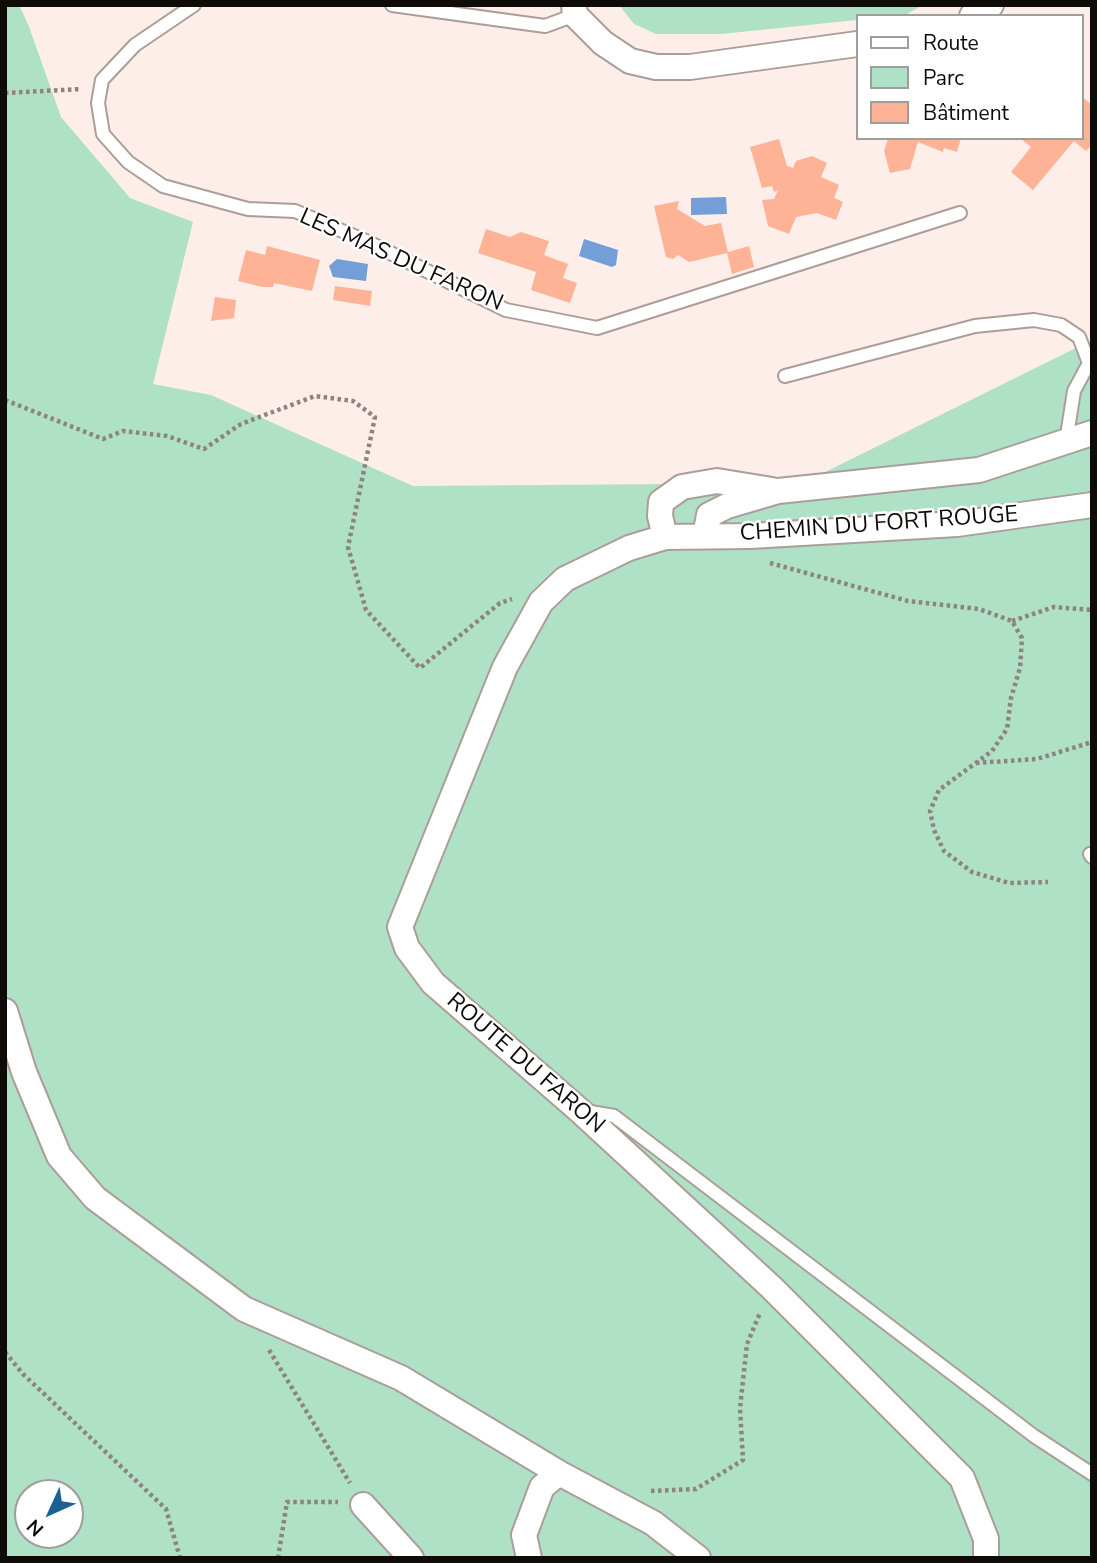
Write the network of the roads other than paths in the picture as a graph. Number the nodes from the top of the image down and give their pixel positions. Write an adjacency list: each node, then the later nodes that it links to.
1 (194, 5): 7 (lane, LES MAS DU FARON)
2 (393, 5): 4 (lane)
3 (991, 5): 5 (street)
4 (574, 10): 6 (street)
5 (975, 14)
6 (856, 44)
7 (960, 213)
8 (785, 376): 10 (lane)
9 (1092, 433): 10 (street)
10 (1066, 442): 11 (street)
11 (778, 491): 13 (street); 14 (street)
12 (1092, 505): 13 (street, CHEMIN DU FORT ROUGE)
13 (705, 536): 14 (street, CHEMIN DU FORT ROUGE)
14 (665, 537): 16 (street, ROUTE DU FARON)
15 (5, 1011): 17 (street)
16 (579, 1110): 18 (lane); 23 (street, ROUTE DU FARON)
17 (559, 1474): 21 (street); 22 (street)
18 (1092, 1474)
19 (363, 1505): 20 (street)
20 (411, 1558)
21 (529, 1558)
22 (698, 1558)
23 (986, 1558)

